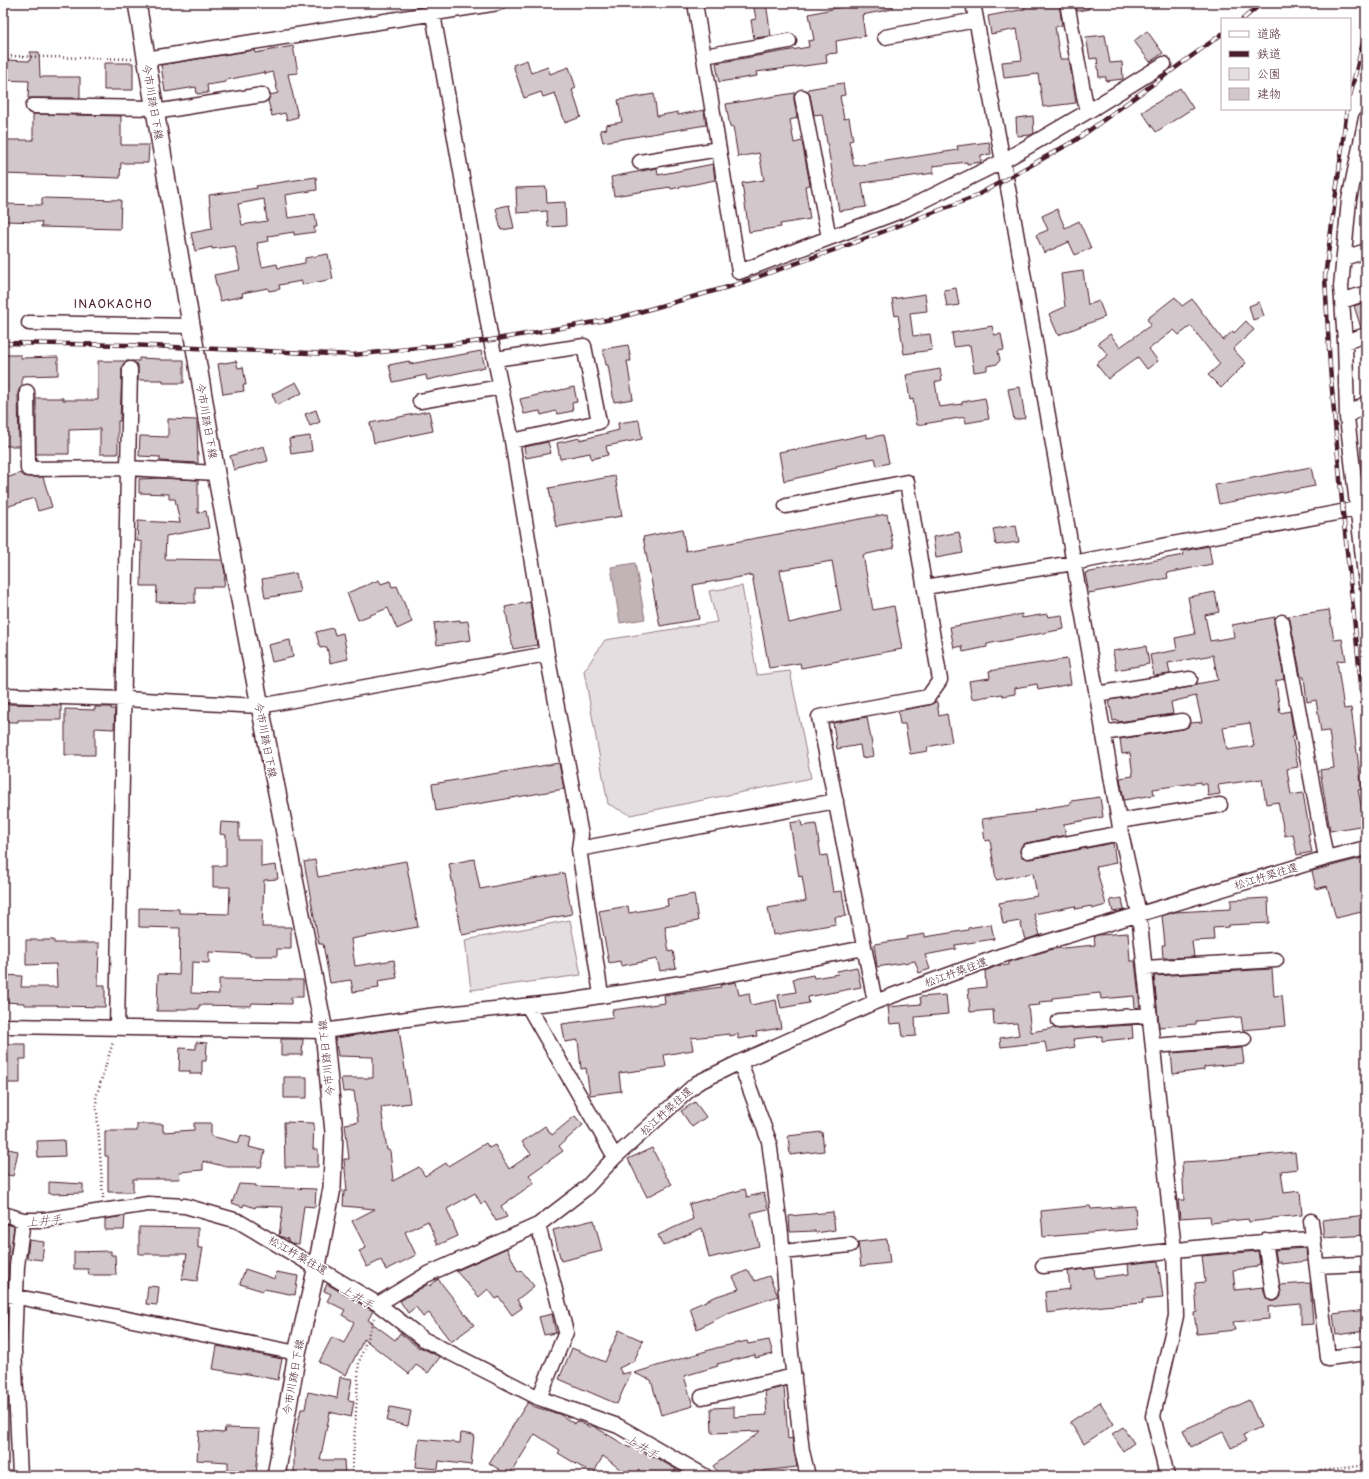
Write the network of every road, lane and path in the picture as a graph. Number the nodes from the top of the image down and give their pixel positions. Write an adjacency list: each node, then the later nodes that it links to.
1 (137, 3): 12 (street, 今市川跡日下線)
2 (498, 3): 6 (street)
3 (695, 3): 11 (street)
4 (973, 3): 7 (street)
5 (1067, 3): 18 (street)
6 (432, 8): 12 (street); 32 (street)
7 (976, 20): 8 (street); 21 (street)
8 (885, 37)
9 (789, 41): 11 (street)
10 (3, 56): 12 (path)
11 (704, 56): 20 (street)
12 (146, 59): 17 (street, 今市川跡日下線)
13 (1164, 64): 18 (street)
14 (262, 95): 17 (street)
15 (802, 97): 23 (street)
16 (33, 106): 17 (street)
17 (155, 110): 29 (street, 今市川跡日下線)
18 (1087, 112): 21 (street)
19 (1366, 118): 25 (street)
20 (719, 149): 22 (street); 23 (street)
21 (1003, 161): 23 (street); 44 (street)
22 (640, 162)
23 (829, 238)
24 (1366, 251): 25 (street)
25 (1344, 258): 27 (street)
26 (1366, 293): 27 (street)
27 (1342, 301): 31 (street)
28 (29, 323): 29 (street)
29 (191, 326): 41 (street, 今市川跡日下線)
30 (1366, 335): 31 (street)
31 (1345, 342): 38 (street)
32 (494, 359): 34 (street); 39 (street)
33 (130, 369): 40 (street)
34 (501, 387): 36 (street); 39 (street)
35 (27, 392): 40 (street)
36 (420, 401)
37 (1366, 403): 38 (street)
38 (1348, 417): 43 (street)
39 (512, 441): 48 (street)
40 (128, 468): 41 (street); 52 (street)
41 (216, 473): 53 (street, 今市川跡日下線)
42 (786, 506): 46 (street)
43 (1357, 509): 44 (street); 45 (street)
44 (1073, 563): 46 (street); 50 (street)
45 (1366, 584)
46 (925, 588): 56 (street)
47 (1282, 622): 62 (street)
48 (547, 654): 53 (street); 60 (street)
49 (1190, 679): 50 (street)
50 (1096, 694): 55 (street)
51 (3, 695): 52 (street)
52 (124, 699): 53 (street); 73 (street)
53 (260, 706): 74 (street, 今市川跡日下線)
54 (1182, 721): 55 (street)
55 (1103, 733): 58 (street)
56 (836, 801): 60 (street); 64 (street)
57 (1220, 805): 58 (street)
58 (1120, 827): 61 (street); 63 (street)
59 (1366, 848): 62 (street, 松江杵築往還)
60 (579, 849): 67 (street)
61 (1028, 851)
62 (1326, 858): 63 (street, 松江杵築往還)
63 (1139, 914): 66 (street); 68 (street, 松江杵築往還)
64 (864, 948): 67 (street); 68 (street)
65 (1276, 960): 66 (street)
66 (1145, 968): 70 (street)
67 (602, 996): 69 (street)
68 (875, 1002): 77 (street, 松江杵築往還)
69 (528, 1006): 74 (street); 78 (street)
70 (1150, 1015): 71 (street); 76 (street)
71 (1059, 1021)
72 (3, 1026): 73 (street)
73 (117, 1028): 74 (street); 79 (path)
74 (324, 1031): 90 (street, 今市川跡日下線)
75 (1244, 1039): 76 (street)
76 (1153, 1046): 87 (street)
77 (740, 1062): 78 (street, 松江杵築往還); 88 (street)
78 (615, 1157): 83 (street, 松江杵築往還)
79 (104, 1210): 81 (street, 松江杵築往還); 90 (street, 松江杵築往還)
80 (3, 1214): 81 (street, 松江杵築往還)
81 (22, 1220): 94 (street)
82 (1311, 1221): 84 (street)
83 (538, 1225): 95 (street, 松江杵築往還); 100 (street)
84 (1313, 1239): 85 (street); 92 (street)
85 (1265, 1241): 87 (street); 93 (street)
86 (850, 1245): 88 (street)
87 (1174, 1250): 91 (street); 102 (street)
88 (782, 1252): 98 (street)
89 (1361, 1264): 92 (street)
90 (317, 1266): 95 (street, 松江杵築往還); 96 (street, 今市川跡日下線)
91 (1043, 1266)
92 (1317, 1266): 97 (street)
93 (1273, 1293)
94 (9, 1296): 96 (street); 103 (street)
95 (378, 1304): 100 (street); 105 (path)
96 (297, 1352): 104 (street, 今市川跡日下線)
97 (1366, 1353)
98 (794, 1376): 99 (street); 107 (street)
99 (702, 1397)
100 (539, 1398): 106 (street)
101 (1366, 1464): 108 (path)
102 (1165, 1475)
103 (20, 1476)
104 (276, 1476)
105 (352, 1476)
106 (705, 1476)
107 (808, 1476)
108 (1281, 1476)

